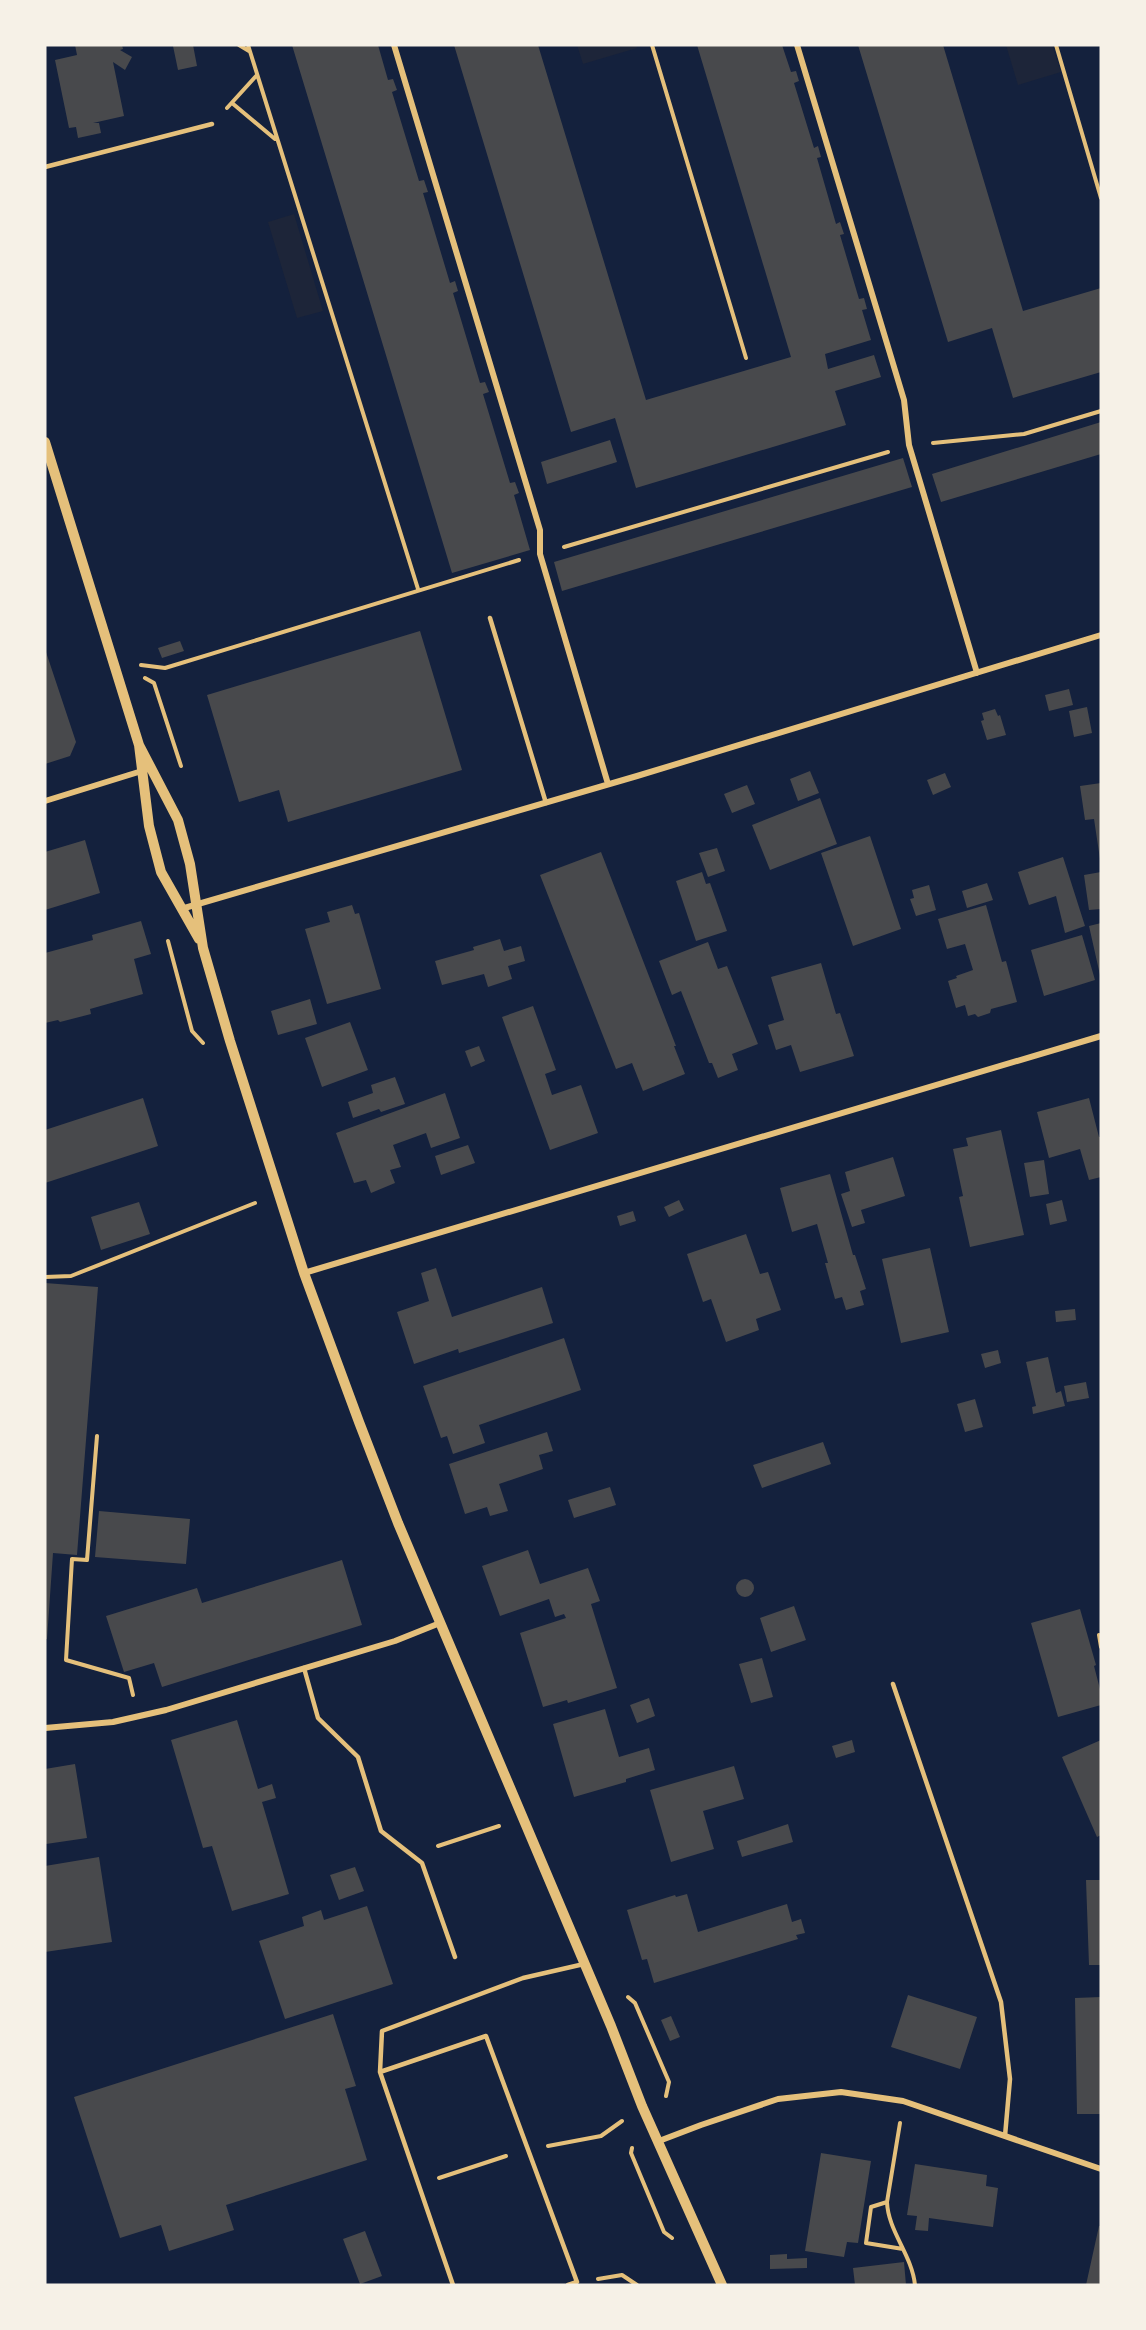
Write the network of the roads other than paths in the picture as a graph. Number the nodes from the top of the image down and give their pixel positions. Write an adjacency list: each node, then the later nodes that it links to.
1 (394, 45): 10 (street)
2 (797, 45): 8 (street)
3 (212, 124): 4 (lane)
4 (45, 167)
5 (45, 442): 9 (street)
6 (490, 618): 12 (lane)
7 (1101, 635): 8 (street)
8 (977, 673): 10 (street)
9 (146, 770): 11 (street); 13 (street); 14 (street)
10 (608, 784): 12 (street)
11 (45, 801)
12 (546, 803): 13 (street)
13 (197, 905): 14 (street); 15 (street)
14 (181, 909): 15 (street)
15 (203, 948): 17 (street)
16 (1101, 1036): 17 (street)
17 (304, 1273): 18 (street)
18 (440, 1623): 19 (street); 23 (street)
19 (304, 1668): 21 (street); 22 (lane)
20 (893, 1684): 25 (lane)
21 (45, 1728)
22 (455, 1957)
23 (584, 1964): 24 (lane); 26 (street)
24 (380, 2072): 28 (lane); 29 (lane)
25 (1005, 2136): 26 (street); 27 (street)
26 (659, 2141): 30 (street)
27 (1101, 2169)
28 (453, 2285)
29 (568, 2285)
30 (722, 2285)

